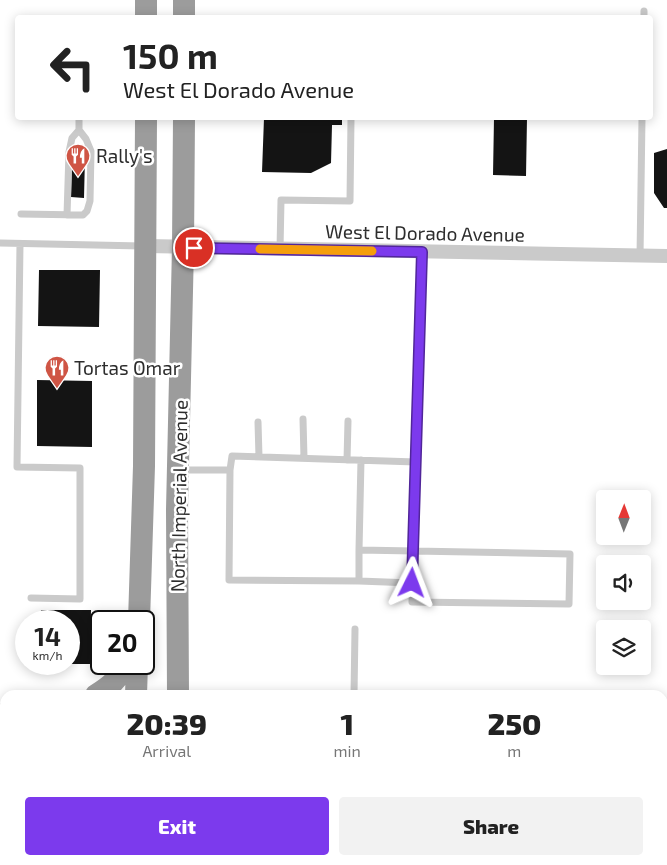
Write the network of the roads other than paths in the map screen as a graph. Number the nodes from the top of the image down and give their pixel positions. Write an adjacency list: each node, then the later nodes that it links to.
1 (146, 0): 3 (highway)
2 (184, 0): 4 (highway)
3 (146, 15)
4 (184, 15)
5 (78, 120): 10 (lane)
6 (146, 120): 15 (highway, North Imperial Avenue)
7 (184, 120): 16 (highway, North Imperial Avenue)
8 (351, 120): 17 (lane)
9 (642, 120): 19 (lane)
10 (78, 130): 12 (lane); 12 (lane)
11 (21, 214): 12 (lane)
12 (67, 214)
13 (0, 243): 14 (lane)
14 (20, 244): 15 (lane); 36 (lane)
15 (146, 246): 16 (street, West El Dorado Avenue); 29 (highway, North Imperial Avenue)
16 (183, 247): 17 (street, West El Dorado Avenue); 30 (highway, North Imperial Avenue)
17 (280, 249): 18 (street, West El Dorado Avenue)
18 (422, 252): 19 (street, West El Dorado Avenue); 28 (lane)
19 (640, 256): 20 (street, West El Dorado Avenue)
20 (667, 256)
21 (303, 419): 25 (lane)
22 (348, 421): 26 (lane)
23 (258, 422): 24 (lane)
24 (259, 457): 25 (lane); 31 (lane)
25 (304, 458): 26 (lane)
26 (347, 460): 27 (lane)
27 (361, 460): 28 (lane); 32 (lane)
28 (416, 462): 33 (lane)
29 (144, 466): 37 (highway); 38 (highway, North Imperial Avenue)
30 (178, 470): 31 (lane); 44 (highway, North Imperial Avenue)
31 (230, 470): 34 (lane)
32 (359, 550): 33 (lane); 34 (lane)
33 (414, 552): 35 (lane); 35 (lane)
34 (359, 581): 35 (lane)
35 (412, 583)
36 (30, 598)
37 (125, 610)
38 (139, 610)
39 (355, 629): 45 (lane)
40 (119, 675): 42 (highway)
41 (137, 675): 43 (highway)
42 (104, 690)
43 (136, 690)
44 (178, 690)
45 (354, 690)

